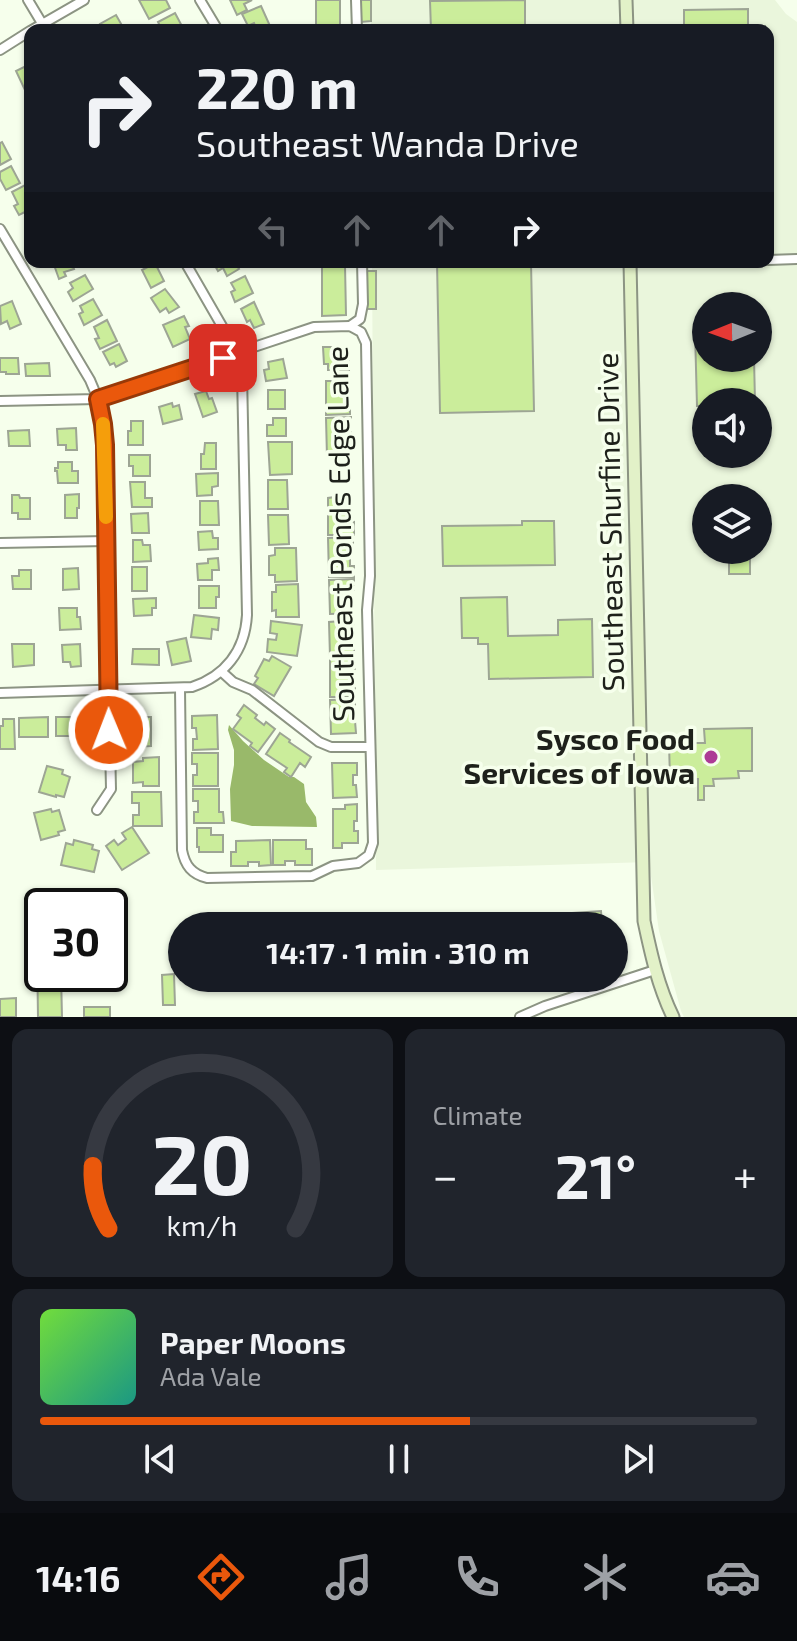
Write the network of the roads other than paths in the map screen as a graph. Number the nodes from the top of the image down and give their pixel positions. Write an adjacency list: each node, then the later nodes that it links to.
1 (28, 0): 6 (street)
2 (84, 0): 7 (street)
3 (200, 0): 8 (street)
4 (356, 0): 9 (street)
5 (626, 0): 10 (street)
6 (42, 24)
7 (48, 24)
8 (214, 24)
9 (357, 24)
10 (627, 24)
11 (24, 35): 12 (street)
12 (0, 50)
13 (0, 229): 21 (street)
14 (797, 259): 15 (street)
15 (774, 260)
16 (189, 268): 20 (street)
17 (362, 268): 19 (street, Southeast Ponds Edge Lane)
18 (631, 268): 31 (street, Southeast Shurfine Drive)
19 (350, 326): 20 (street, Southeast Ponds Edge Lane); 29 (street, Southeast Ponds Edge Lane)
20 (236, 354): 21 (street, Southeast Ponds Edge Lane); 25 (street)
21 (98, 399): 22 (street, Southeast Ponds Edge Lane); 23 (street)
22 (0, 401)
23 (106, 541): 24 (street); 27 (street)
24 (0, 543)
25 (222, 672): 26 (street); 29 (street)
26 (180, 689): 27 (street); 29 (street, Southeast Ponds Edge Lane)
27 (108, 691): 28 (street); 30 (street)
28 (0, 693)
29 (370, 747)
30 (97, 810)
31 (655, 970): 32 (street); 33 (street, Southeast Shurfine Drive)
32 (520, 1017)
33 (673, 1017)

